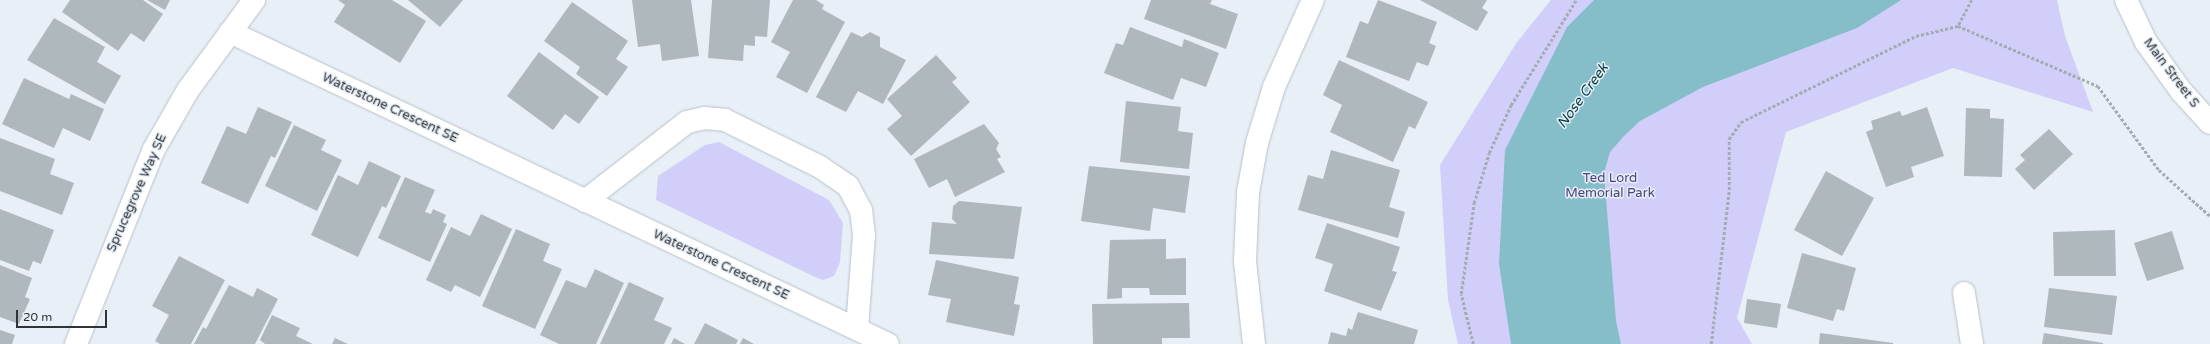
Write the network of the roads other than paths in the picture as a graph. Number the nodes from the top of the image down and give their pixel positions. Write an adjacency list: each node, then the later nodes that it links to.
1 (254, 0): 4 (street)
2 (1313, 0): 11 (street)
3 (2126, 0): 5 (street, Main Street S)
4 (230, 32): 6 (street, Waterstone Crescent SE); 9 (street, Sprucegrove Way SE)
5 (2210, 123)
6 (585, 201): 8 (street, Waterstone Crescent SE); 8 (street)
7 (1964, 293): 12 (street)
8 (857, 329): 10 (street, Waterstone Crescent SE)
9 (76, 344)
10 (888, 344)
11 (1254, 344)
12 (1972, 344)

